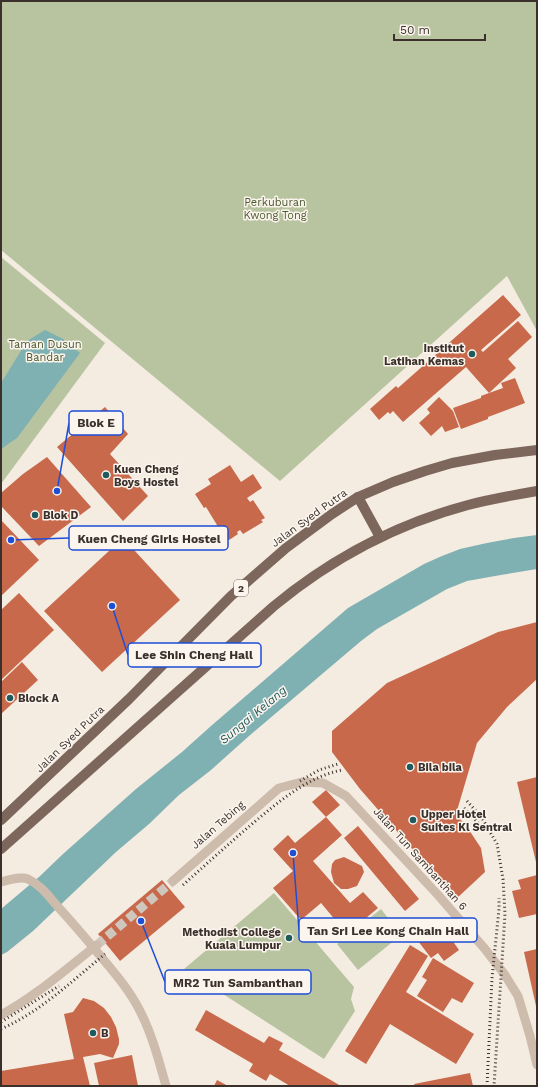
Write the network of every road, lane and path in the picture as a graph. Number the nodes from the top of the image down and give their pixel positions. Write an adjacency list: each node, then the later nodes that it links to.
1 (537, 450): 3 (main road, Jalan Syed Putra / 2)
2 (537, 491): 4 (main road)
3 (358, 497): 4 (main road); 6 (main road, Jalan Syed Putra / 2)
4 (380, 538): 7 (main road)
5 (279, 788): 8 (street, Jalan Tebing); 12 (street, Jalan Tun Sambanthan 6)
6 (1, 820)
7 (1, 849)
8 (173, 881)
9 (1, 882): 10 (street)
10 (95, 946): 11 (street); 13 (street)
11 (1, 1015)
12 (537, 1065)
13 (166, 1086)

